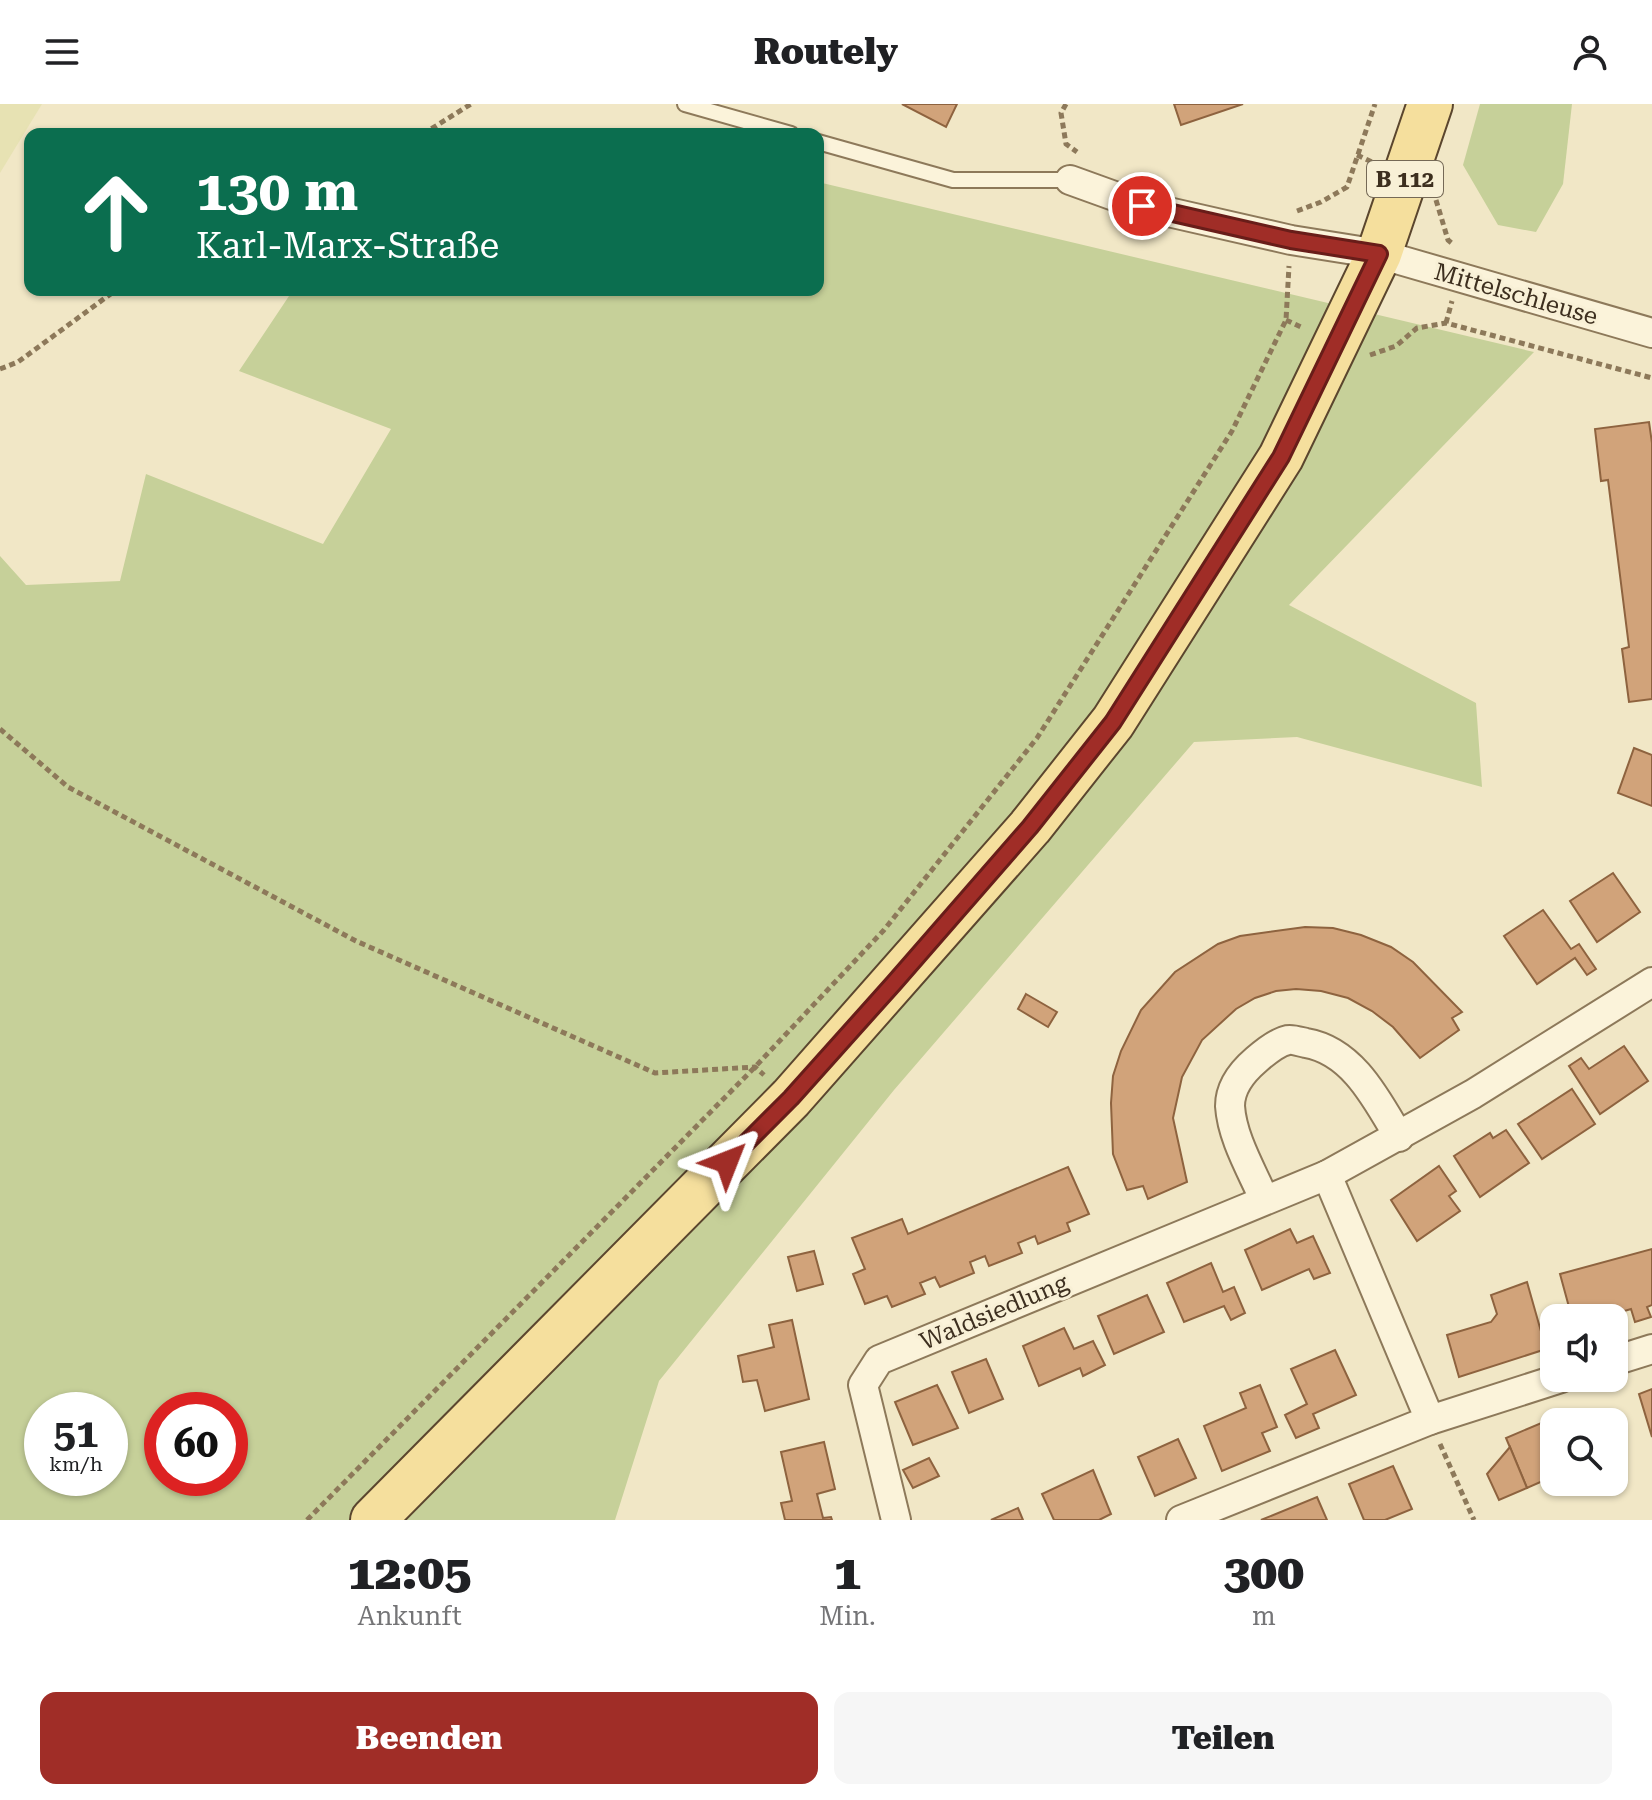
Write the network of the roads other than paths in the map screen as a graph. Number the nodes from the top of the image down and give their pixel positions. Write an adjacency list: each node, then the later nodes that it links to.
1 (685, 104): 3 (lane)
2 (1430, 104): 6 (main road, B 112)
3 (770, 128)
4 (824, 144): 5 (lane)
5 (1077, 168): 6 (street, Mittelschleuse)
6 (1379, 254): 7 (street, Mittelschleuse); 16 (main road, B 112)
7 (1652, 333)
8 (1652, 982): 9 (street, Waldsiedlung)
9 (1399, 1137): 10 (street, Waldsiedlung); 11 (street)
10 (1327, 1175): 11 (street, Waldsiedlung); 15 (street)
11 (1264, 1199): 17 (street, Waldsiedlung)
12 (1652, 1349): 13 (street)
13 (1628, 1357)
14 (1540, 1385): 15 (street)
15 (1430, 1420): 18 (street)
16 (373, 1520)
17 (896, 1520)
18 (1181, 1520)

